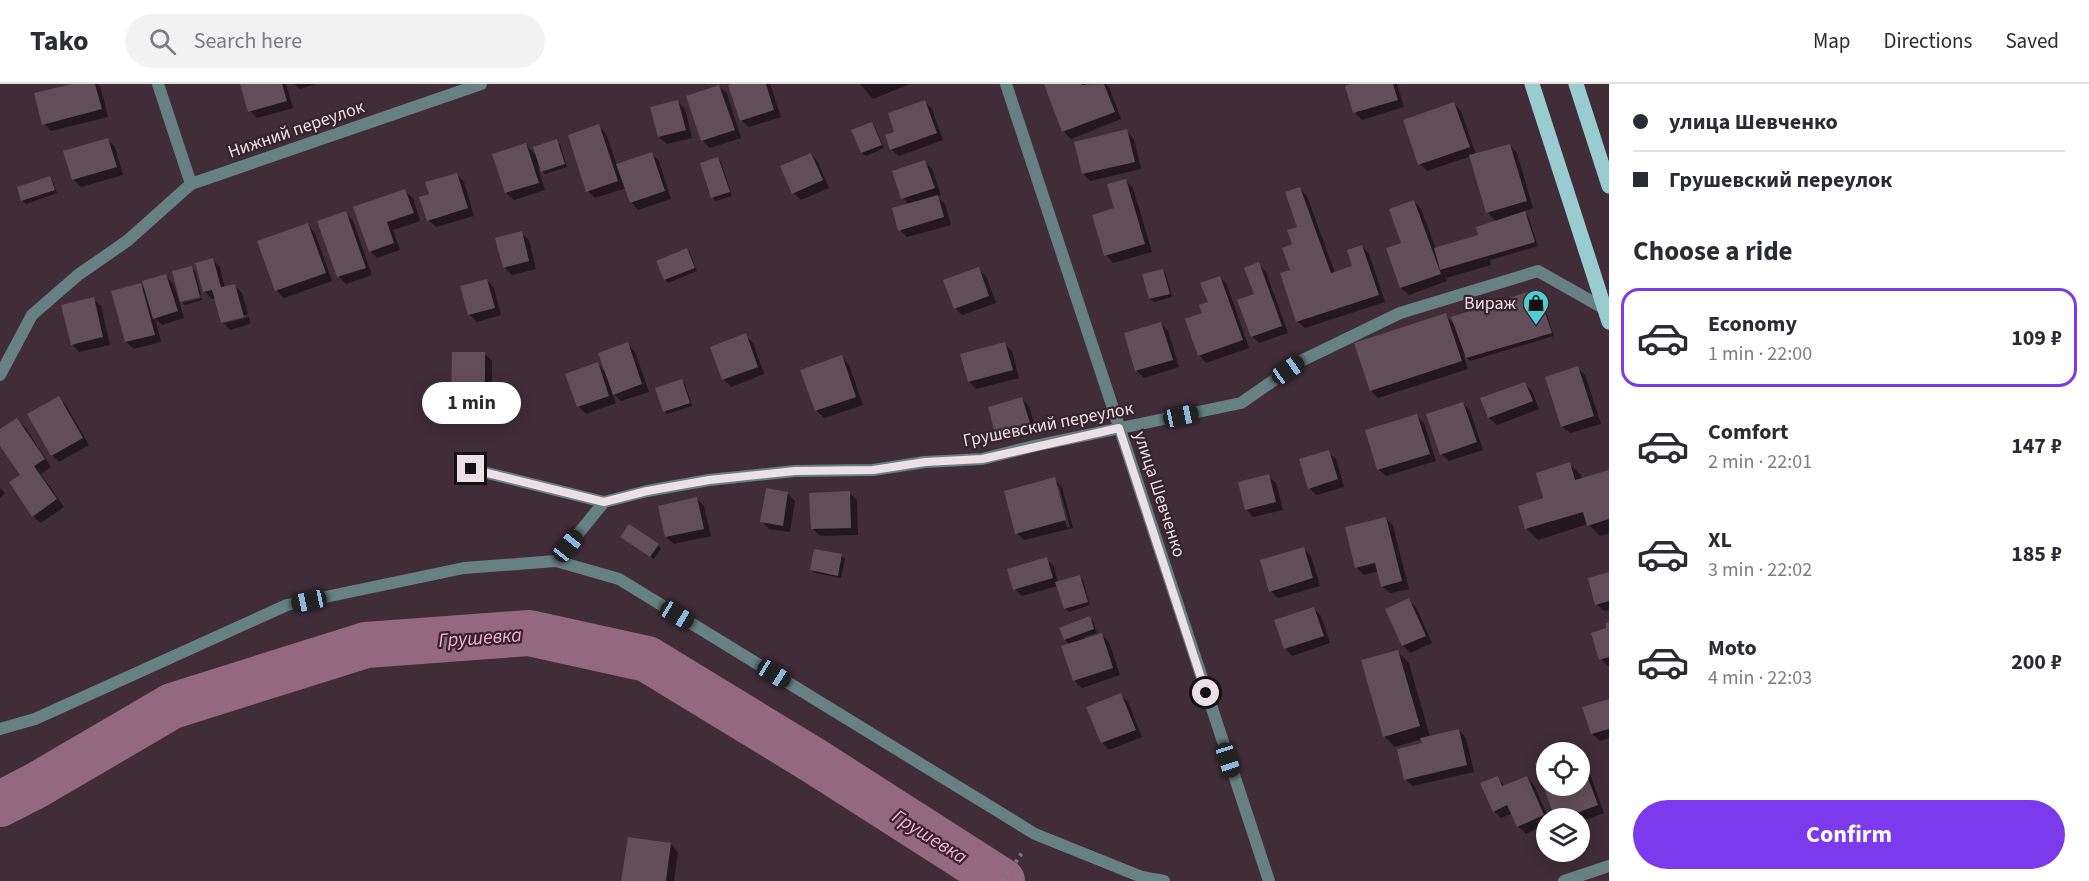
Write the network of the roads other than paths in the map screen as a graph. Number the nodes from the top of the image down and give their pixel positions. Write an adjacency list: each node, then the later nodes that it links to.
1 (158, 84): 6 (street)
2 (481, 84): 6 (street, Нижний переулок)
3 (1006, 84): 10 (street, улица Шевченко)
4 (1532, 84): 8 (main road)
5 (1576, 84): 7 (main road)
6 (191, 184): 9 (street)
7 (1609, 186)
8 (1607, 315): 10 (street, Грушевский переулок)
9 (0, 375)
10 (1119, 428): 12 (street, Грушевский переулок); 17 (street, улица Шевченко)
11 (471, 469): 12 (street, Грушевский переулок)
12 (604, 502): 13 (street)
13 (556, 561): 14 (street); 16 (street)
14 (0, 729)
15 (1609, 866): 18 (street)
16 (1164, 881)
17 (1269, 881)
18 (1564, 881)

